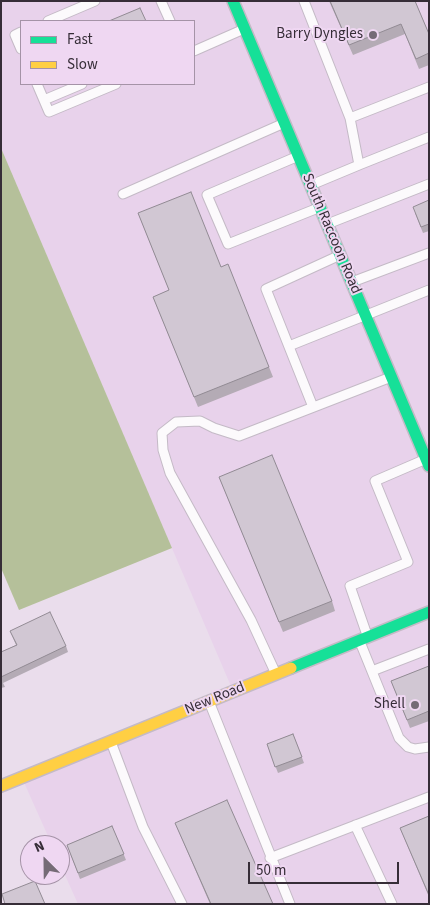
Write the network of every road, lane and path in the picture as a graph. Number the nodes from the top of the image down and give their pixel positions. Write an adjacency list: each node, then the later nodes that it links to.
1 (95, 1): 5 (lane)
2 (162, 1): 6 (lane)
3 (233, 1): 7 (street, South Raccoon Road)
4 (304, 1): 16 (lane)
5 (50, 20)
6 (170, 20)
7 (245, 29): 10 (lane); 17 (street, South Raccoon Road)
8 (20, 32): 9 (lane)
9 (20, 47)
10 (195, 51)
11 (37, 85): 15 (lane)
12 (80, 85): 15 (lane)
13 (114, 85): 15 (lane)
14 (429, 87): 16 (lane)
15 (44, 100)
16 (350, 118): 20 (lane)
17 (285, 123): 19 (street, South Raccoon Road); 23 (lane)
18 (429, 137): 20 (lane)
19 (299, 156): 22 (street, South Raccoon Road); 24 (lane)
20 (359, 165): 22 (lane)
21 (429, 184): 25 (lane)
22 (311, 185): 24 (street, South Raccoon Road)
23 (123, 194)
24 (320, 207): 25 (street, South Raccoon Road)
25 (327, 224): 27 (street, South Raccoon Road)
26 (429, 253): 28 (lane)
27 (340, 255): 28 (street, South Raccoon Road); 31 (lane)
28 (351, 282): 30 (street, South Raccoon Road)
29 (429, 290): 30 (lane)
30 (365, 315): 31 (lane); 32 (street, South Raccoon Road)
31 (289, 346): 33 (lane)
32 (391, 377): 33 (lane); 34 (street, South Raccoon Road)
33 (313, 407): 39 (lane)
34 (427, 462): 36 (lane)
35 (429, 612): 36 (street, New Road)
36 (363, 638): 38 (lane); 39 (street, New Road)
37 (429, 649): 38 (lane)
38 (372, 671): 42 (lane)
39 (276, 674): 40 (street, New Road)
40 (209, 701): 41 (street, New Road); 46 (lane)
41 (110, 741): 43 (street, New Road); 47 (lane)
42 (429, 747)
43 (1, 786)
44 (429, 796): 45 (lane)
45 (355, 825): 46 (lane); 49 (lane)
46 (270, 858): 48 (lane)
47 (182, 904)
48 (290, 904)
49 (392, 904)

